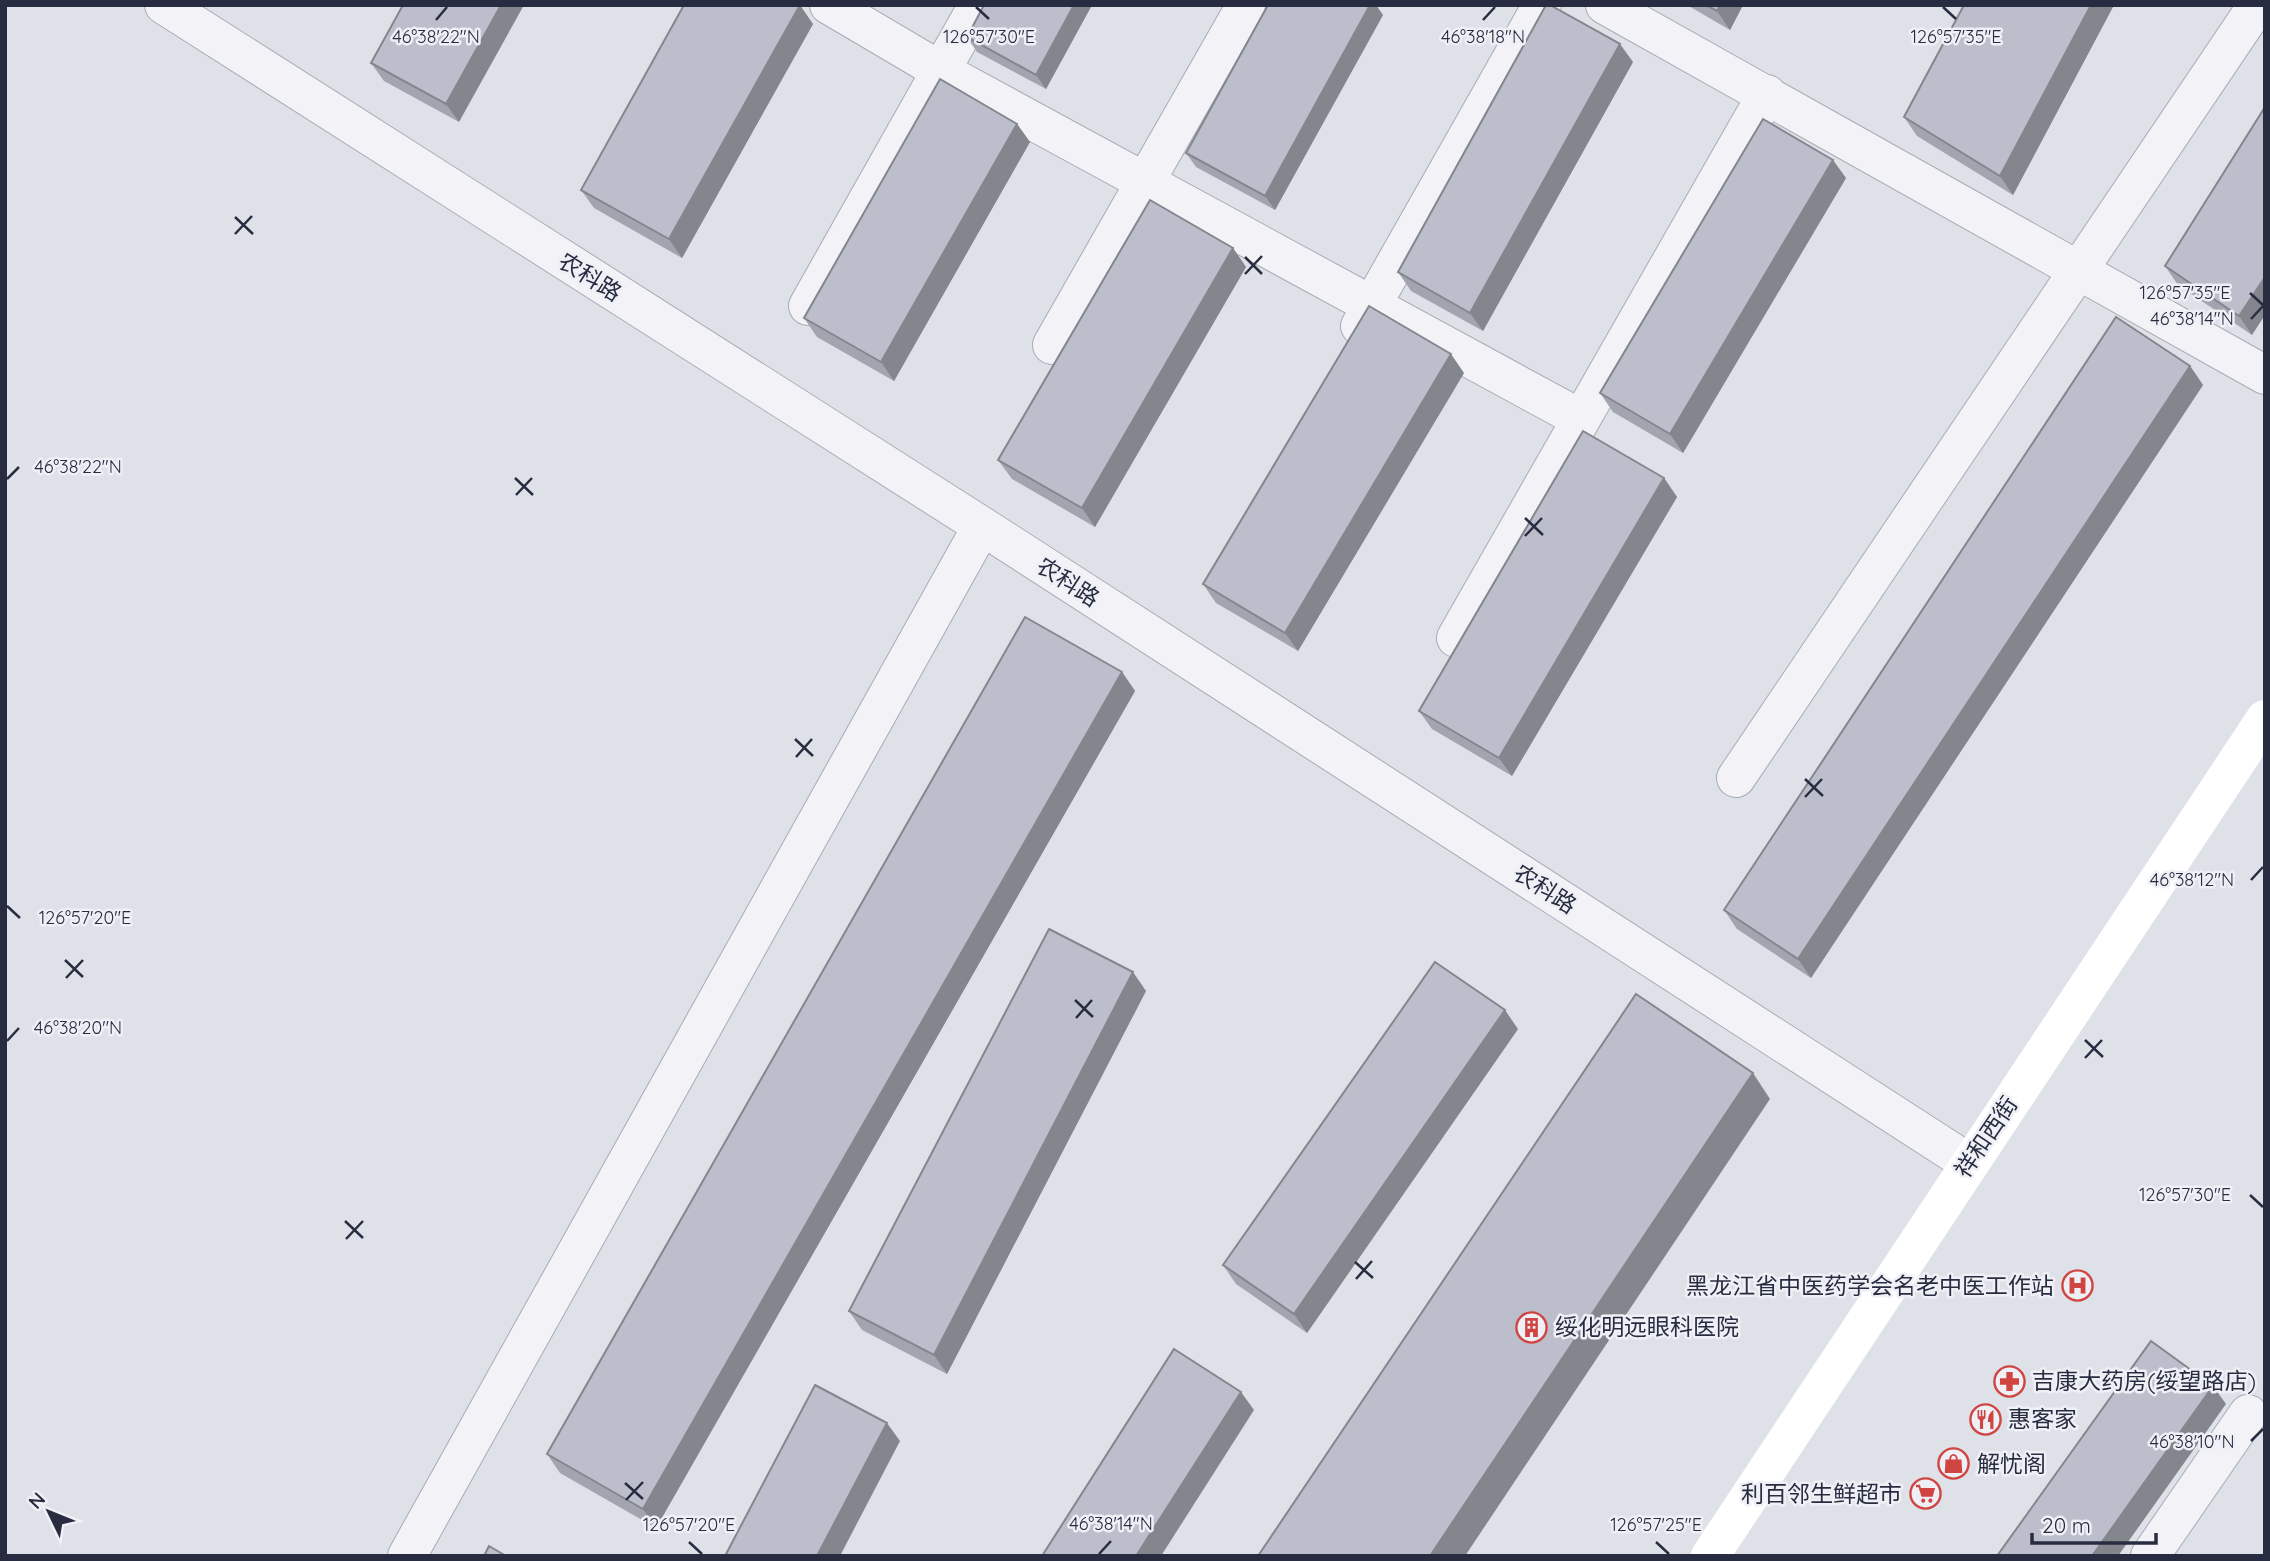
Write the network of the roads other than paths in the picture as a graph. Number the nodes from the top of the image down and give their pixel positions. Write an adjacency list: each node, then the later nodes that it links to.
1 (164, 5): 18 (street, 农科路)
2 (829, 5): 8 (street)
3 (978, 5): 8 (street)
4 (1246, 5): 10 (street)
5 (1542, 5): 12 (street)
6 (1605, 5): 9 (street)
7 (2254, 10): 11 (street)
8 (941, 71): 10 (street); 13 (street)
9 (1767, 94): 11 (street); 17 (street)
10 (1145, 182): 12 (street); 14 (street)
11 (2078, 270): 16 (street); 21 (street)
12 (1371, 305): 15 (street); 17 (street)
13 (808, 306)
14 (1052, 345)
15 (1345, 352)
16 (2265, 375)
17 (1581, 419): 19 (street)
18 (982, 526): 22 (street, 农科路); 24 (street)
19 (1456, 638)
20 (2265, 719): 22 (main road, 祥和西街)
21 (1736, 778)
22 (1969, 1163): 25 (main road, 祥和西街)
23 (2248, 1414): 26 (street)
24 (407, 1556)
25 (1710, 1556)
26 (2150, 1556)

